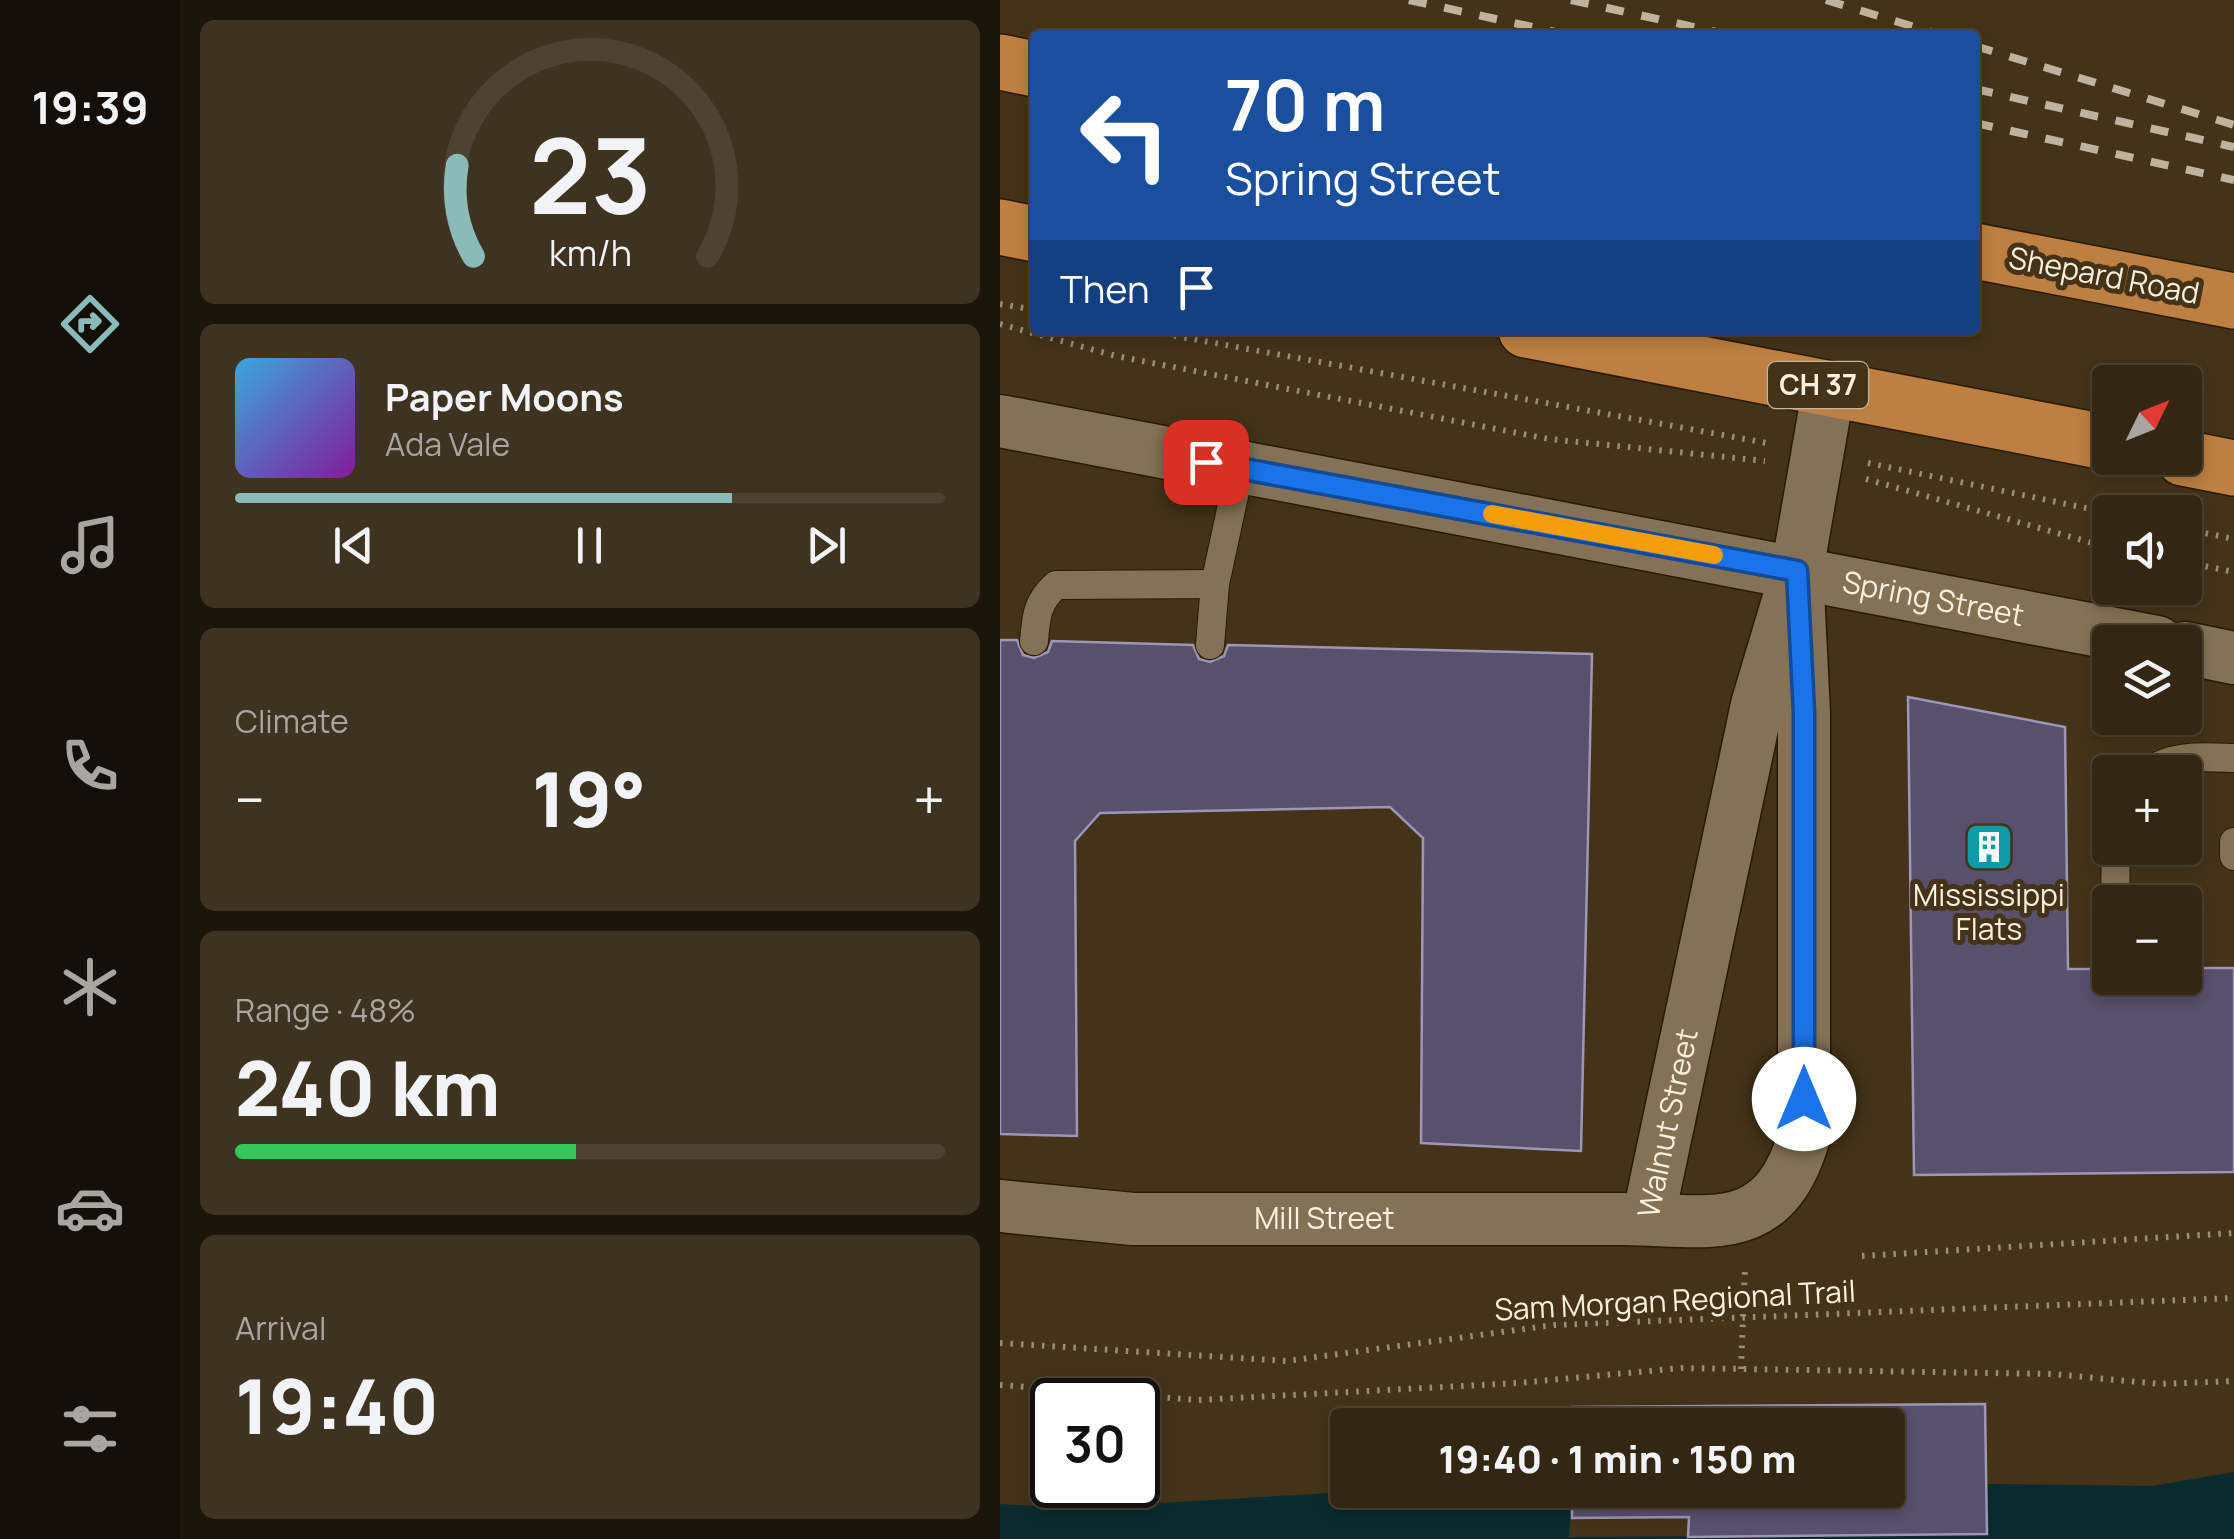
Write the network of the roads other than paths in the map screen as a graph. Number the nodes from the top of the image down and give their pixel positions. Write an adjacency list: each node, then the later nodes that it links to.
1 (1000, 62): 2 (highway)
2 (1030, 68)
3 (1000, 227): 4 (highway)
4 (1030, 233)
5 (1980, 252): 6 (highway, Shepard Road)
6 (2234, 301)
7 (1553, 335): 8 (highway, CH 37)
8 (1829, 387): 10 (highway, CH 37); 14 (street, Walnut Street)
9 (1000, 422): 12 (street, Spring Street)
10 (2092, 439)
11 (2202, 462): 13 (highway)
12 (1240, 468): 14 (street, Spring Street); 15 (lane)
13 (2234, 468)
14 (1797, 571): 16 (street, Spring Street); 26 (street, Walnut Street); 26 (street, Walnut Street)
15 (1215, 584): 17 (lane); 18 (lane)
16 (2092, 629)
17 (1034, 640)
18 (1210, 645)
19 (2202, 651): 20 (street)
20 (2234, 658)
21 (2202, 758): 22 (lane)
22 (2234, 758)
23 (2234, 842): 24 (lane)
24 (2234, 856)
25 (1000, 1206): 26 (street, Mill Street)
26 (1648, 1219)

